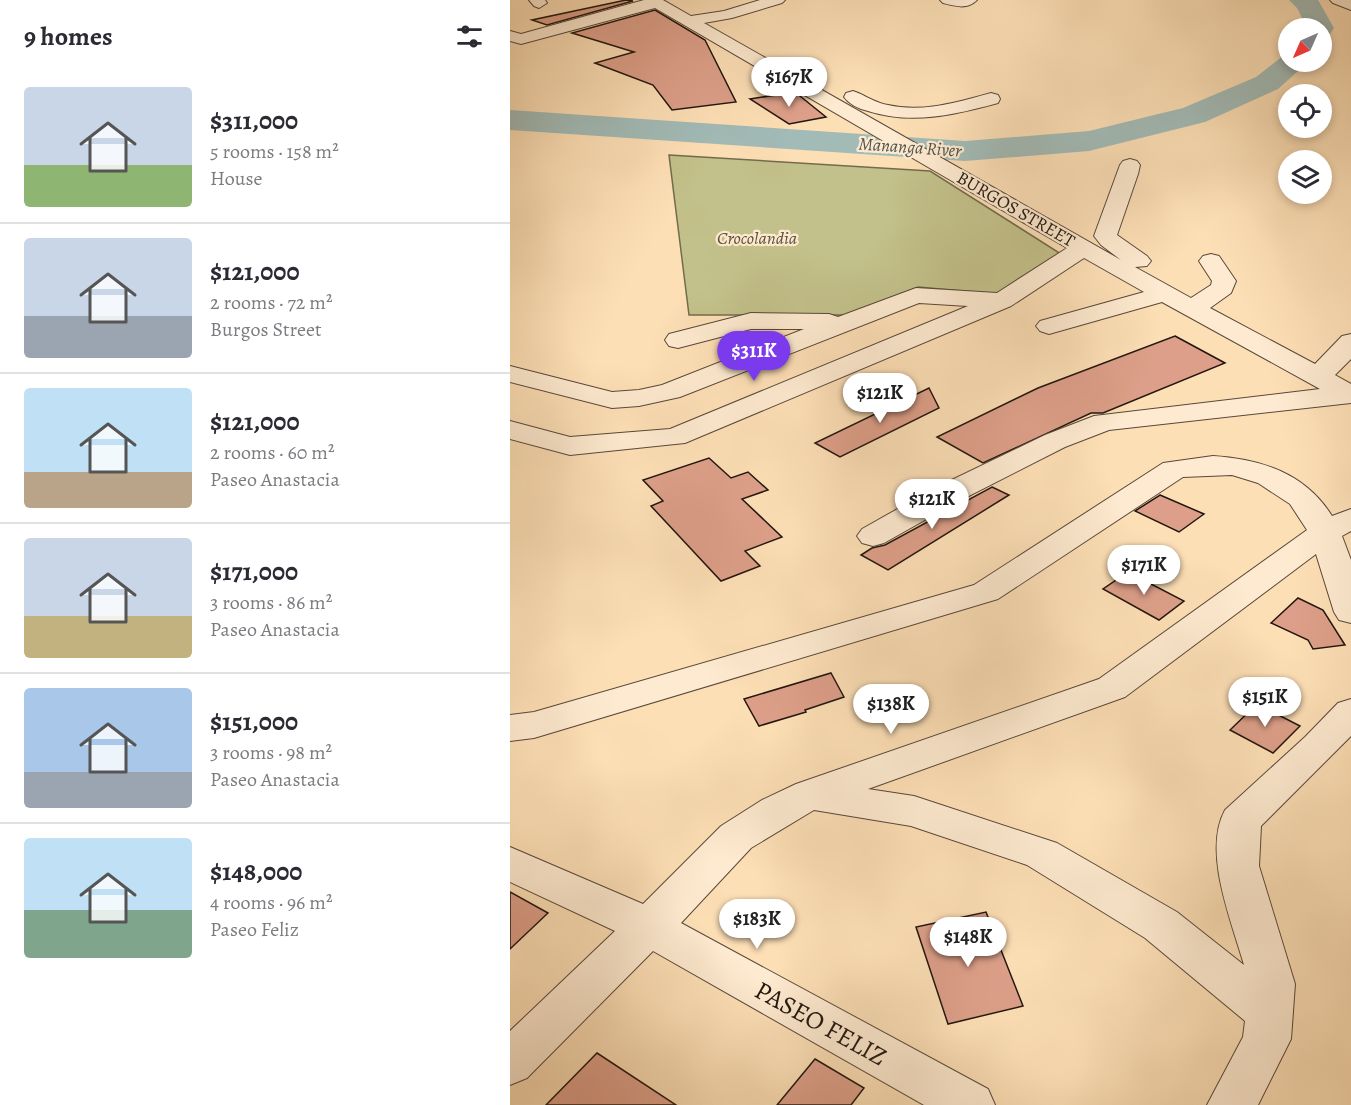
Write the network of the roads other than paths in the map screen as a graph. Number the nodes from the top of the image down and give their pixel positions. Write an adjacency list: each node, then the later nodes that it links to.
1 (777, 0): 8 (street)
2 (948, 0): 3 (street)
3 (969, 0)
4 (1338, 0): 6 (street)
5 (655, 2): 7 (street, BURGOS STREET); 9 (street)
6 (1351, 5)
7 (682, 17): 8 (street); 11 (street); 16 (street, BURGOS STREET)
8 (710, 17): 10 (street)
9 (510, 36)
10 (761, 43)
11 (554, 47)
12 (837, 86): 13 (street)
13 (991, 99)
14 (1130, 165): 19 (street)
15 (999, 177): 16 (street)
16 (1007, 205): 17 (street, BURGOS STREET)
17 (1083, 248): 19 (street, BURGOS STREET); 20 (street)
18 (1211, 261): 19 (street)
19 (1176, 300): 22 (street); 26 (street, BURGOS STREET)
20 (1002, 301): 21 (street); 30 (street)
21 (846, 322): 23 (street); 25 (street)
22 (1049, 326)
23 (678, 340)
24 (1351, 342): 26 (street)
25 (510, 374)
26 (1317, 376): 27 (street, BURGOS STREET)
27 (1351, 394): 29 (street)
28 (1164, 398): 29 (street)
29 (1286, 402): 32 (street)
30 (510, 430)
31 (1337, 526): 33 (street); 35 (street); 36 (street)
32 (873, 536)
33 (1351, 612)
34 (1351, 712): 39 (street)
35 (510, 728)
36 (810, 794): 38 (street); 39 (street)
37 (510, 863): 38 (street, PASEO FELIZ)
38 (648, 927): 40 (street); 41 (street, PASEO FELIZ)
39 (1269, 1013): 42 (street)
40 (510, 1063)
41 (970, 1105)
42 (1232, 1105)

